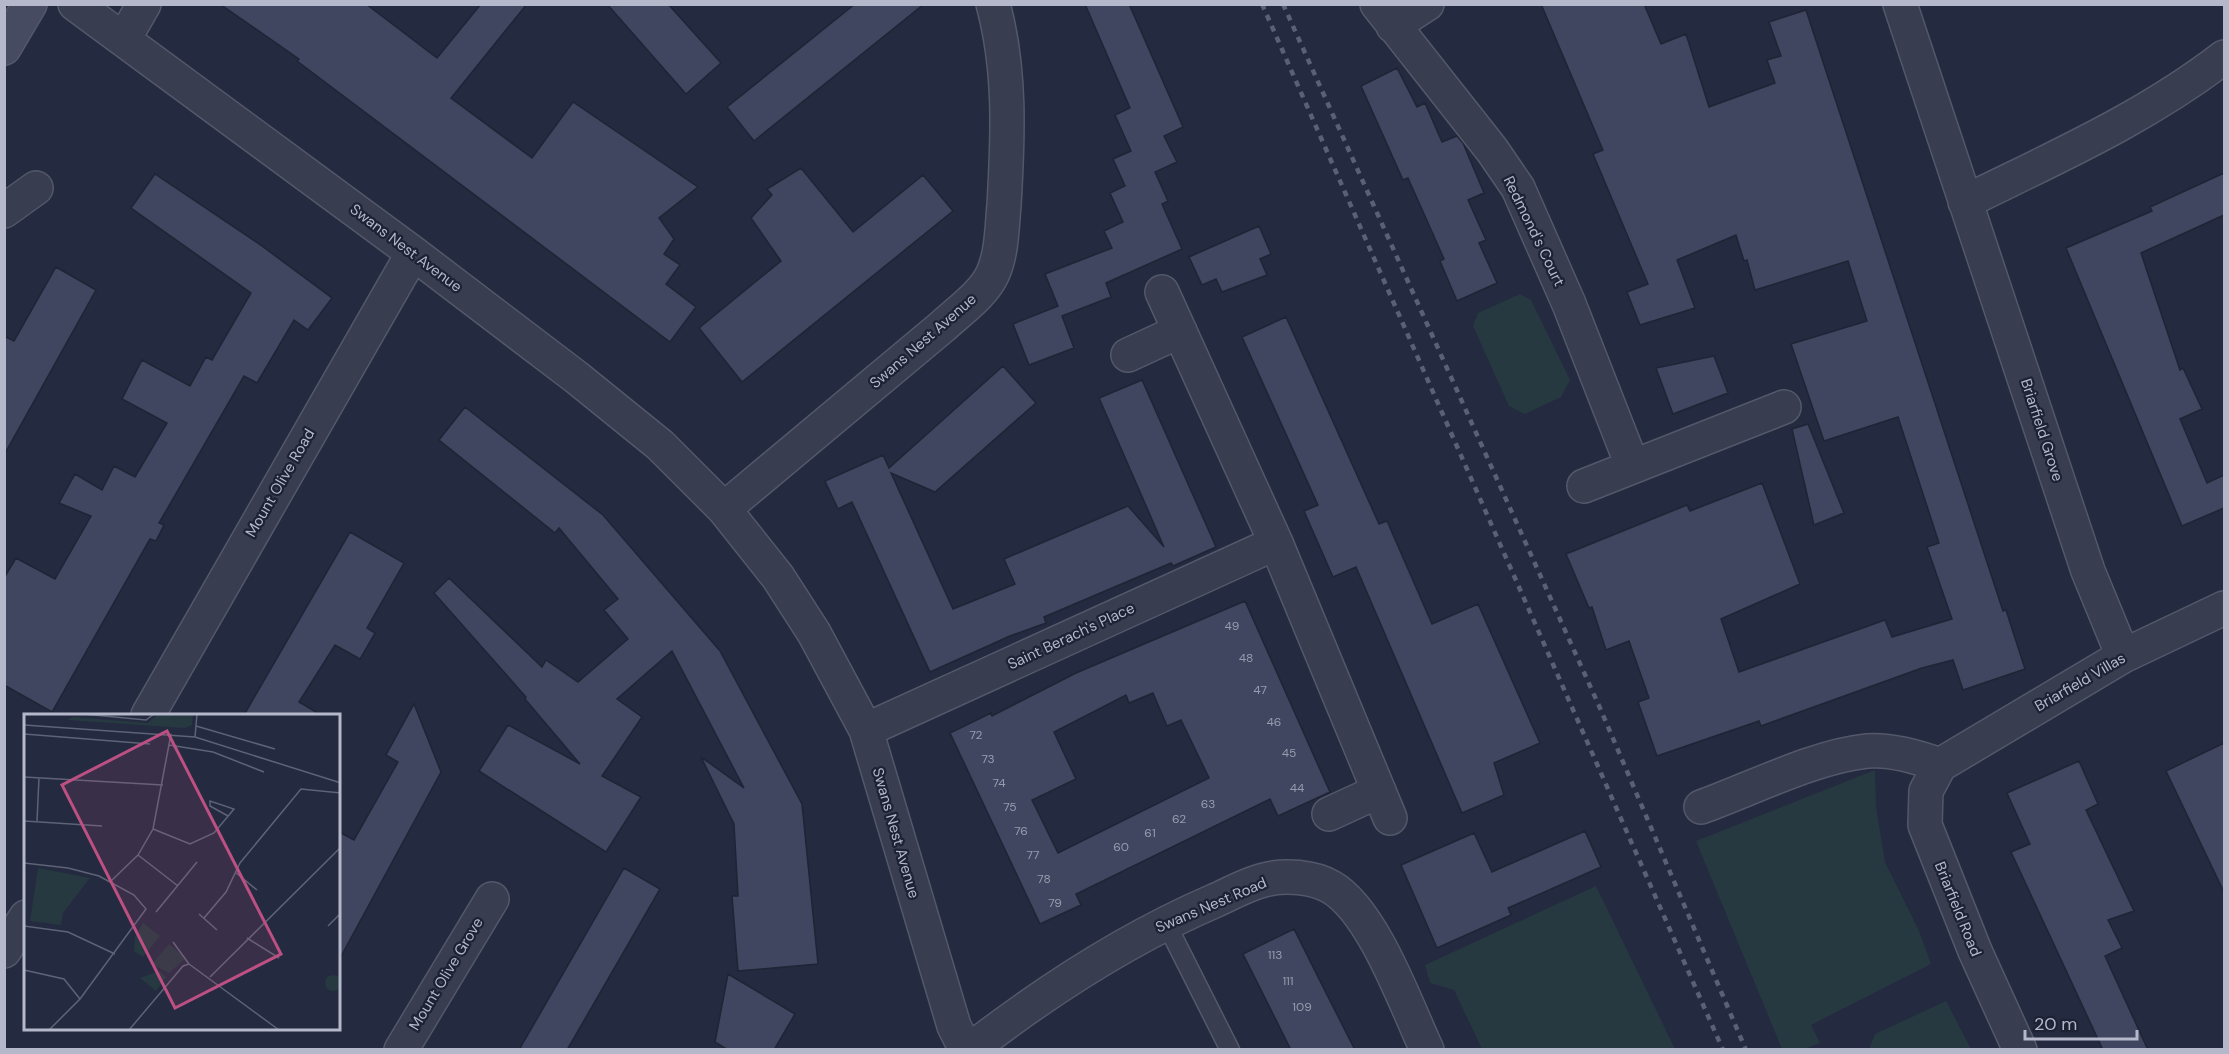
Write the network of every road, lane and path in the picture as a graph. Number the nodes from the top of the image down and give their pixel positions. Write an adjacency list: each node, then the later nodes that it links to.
1 (30, 4): 9 (main road)
2 (75, 4): 8 (street, Swans Nest Avenue)
3 (144, 4): 8 (street)
4 (993, 4): 21 (street, Swans Nest Avenue)
5 (1427, 4): 7 (street, Redmond's Court)
6 (1900, 4): 12 (street, Briarfield Grove)
7 (1385, 15): 19 (street, Redmond's Court)
8 (124, 39): 14 (street, Swans Nest Avenue)
9 (4, 48)
10 (2224, 57): 12 (street)
11 (36, 188): 13 (street)
12 (1965, 202): 24 (street, Briarfield Grove)
13 (4, 211)
14 (413, 253): 21 (street, Swans Nest Avenue); 25 (street, Mount Olive Road)
15 (1162, 292): 16 (street)
16 (1180, 331): 17 (street); 22 (street)
17 (1128, 355)
18 (1784, 407): 19 (street)
19 (1632, 465): 20 (street)
20 (1584, 486)
21 (724, 509): 26 (street, Swans Nest Avenue)
22 (1276, 543): 26 (street, Saint Berach's Place); 29 (street)
23 (2224, 608): 24 (street, Briarfield Villas)
24 (2123, 656): 27 (street, Briarfield Villas)
25 (149, 714)
26 (866, 730): 35 (street, Swans Nest Avenue)
27 (1940, 765): 28 (street); 38 (street, Briarfield Road)
28 (1701, 807)
29 (1329, 814)
30 (492, 899): 34 (street, Mount Olive Grove)
31 (24, 920): 33 (street)
32 (1166, 923): 35 (street, Swans Nest Road); 36 (lane); 37 (street, Swans Nest Road)
33 (4, 951)
34 (401, 1050)
35 (968, 1050)
36 (1230, 1050)
37 (1427, 1050)
38 (2020, 1050)

